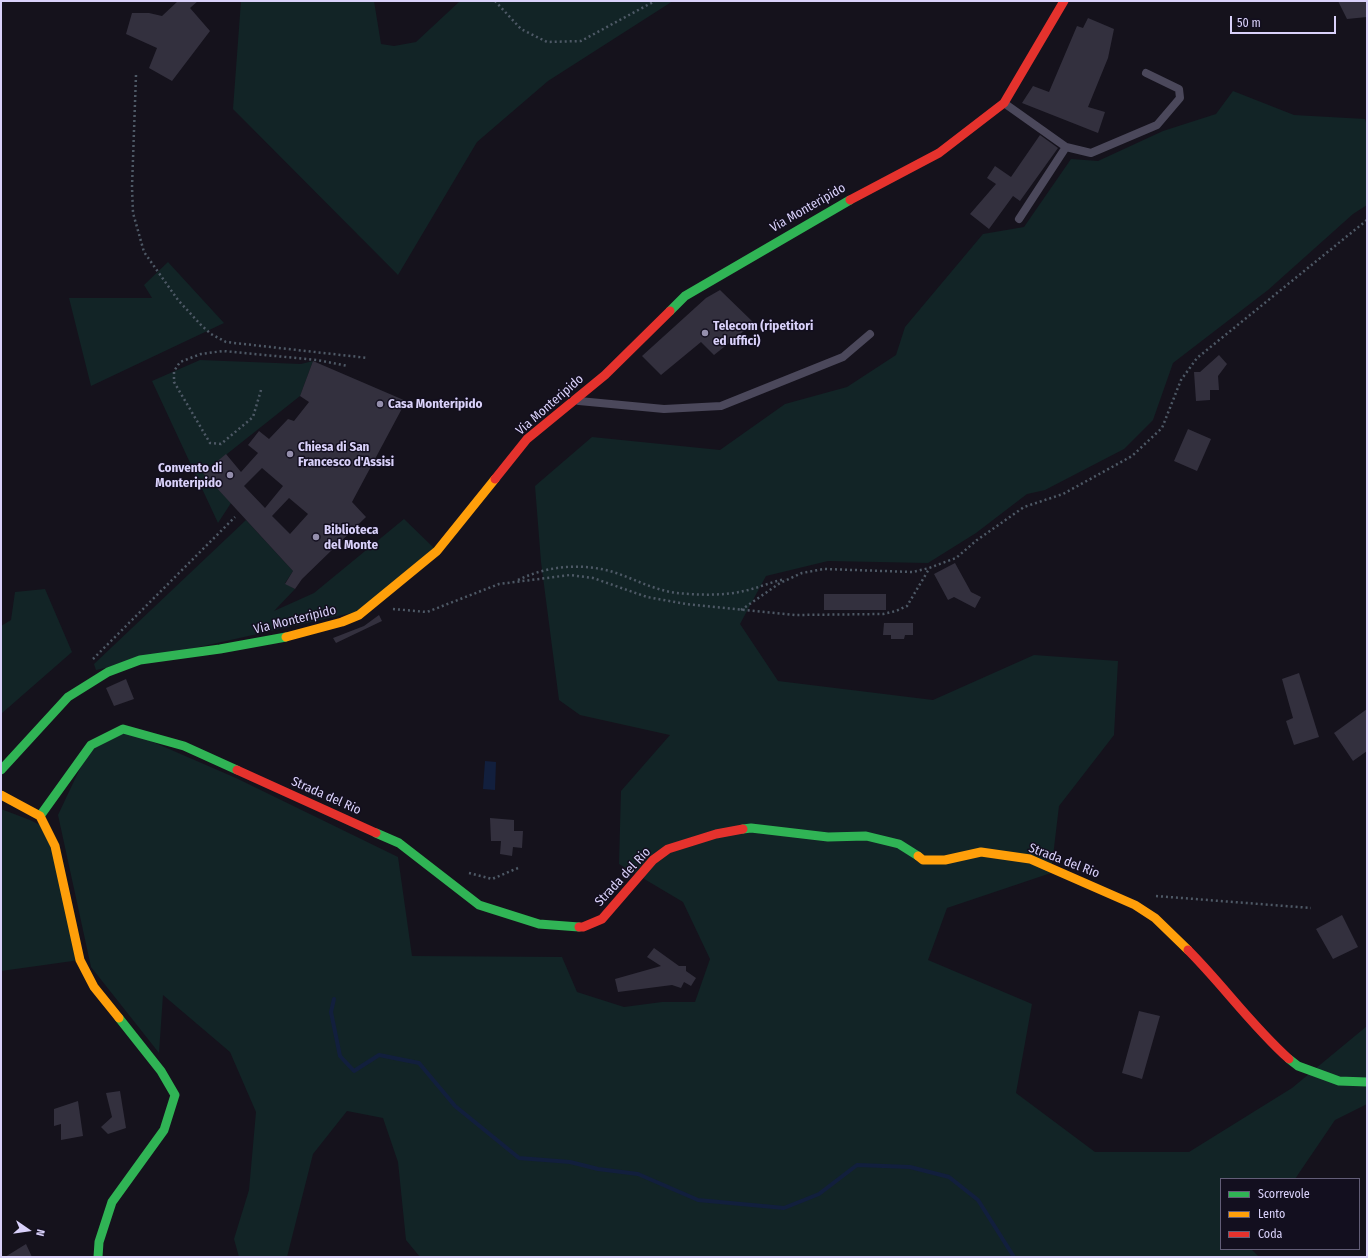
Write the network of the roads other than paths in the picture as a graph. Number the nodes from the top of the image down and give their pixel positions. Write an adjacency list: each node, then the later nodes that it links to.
1 (1064, 1): 3 (street, Via Monteripido)
2 (1146, 73): 4 (lane)
3 (1004, 103): 4 (lane); 7 (street, Via Monteripido)
4 (1066, 147): 5 (lane)
5 (1019, 219)
6 (870, 334): 7 (lane)
7 (574, 400): 8 (street, Via Monteripido)
8 (1, 770)
9 (1, 795): 10 (street)
10 (40, 816): 11 (street, Strada del Rio); 12 (street)
11 (1367, 1082)
12 (98, 1257)

